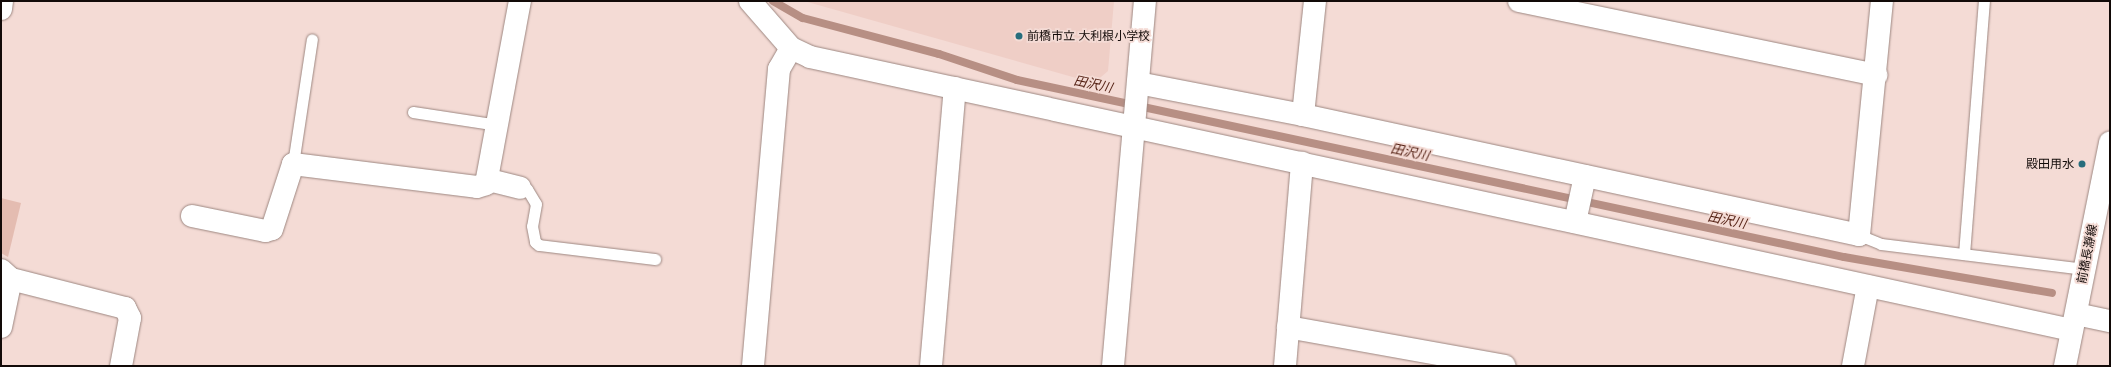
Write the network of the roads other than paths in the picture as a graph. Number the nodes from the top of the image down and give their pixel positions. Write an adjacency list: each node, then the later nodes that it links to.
1 (2, 1): 9 (street)
2 (520, 1): 17 (street)
3 (750, 1): 11 (street)
4 (1145, 1): 13 (street)
5 (1315, 1): 16 (street)
6 (1519, 1): 12 (street)
7 (1882, 1): 12 (street)
8 (1984, 1): 28 (lane)
9 (1, 9)
10 (312, 39): 21 (lane)
11 (792, 48): 14 (street); 38 (street)
12 (1876, 75): 27 (street)
13 (1138, 83): 16 (street); 18 (street)
14 (955, 88): 18 (street); 39 (street)
15 (413, 112): 17 (lane)
16 (1303, 115): 22 (street)
17 (498, 125): 23 (street)
18 (1134, 126): 20 (street); 40 (street)
19 (2110, 142): 30 (street, 前橋長瀞線)
20 (1302, 163): 26 (street); 36 (street)
21 (293, 164): 23 (street); 25 (street)
22 (1585, 176): 26 (street); 27 (street)
23 (488, 180): 24 (street)
24 (520, 188): 29 (lane)
25 (192, 216)
26 (1575, 222): 32 (street)
27 (1859, 235): 28 (lane)
28 (1964, 254): 30 (lane)
29 (655, 259)
30 (2084, 269): 34 (street, 前橋長瀞線)
31 (6, 274): 35 (street); 37 (street)
32 (1868, 286): 34 (street); 43 (street)
33 (2110, 321): 34 (street)
34 (2074, 322): 44 (street, 前橋長瀞線)
35 (1, 327)
36 (1288, 327): 41 (street); 42 (street)
37 (121, 366)
38 (753, 366)
39 (931, 366)
40 (1113, 366)
41 (1285, 366)
42 (1505, 366)
43 (1853, 366)
44 (2065, 366)

